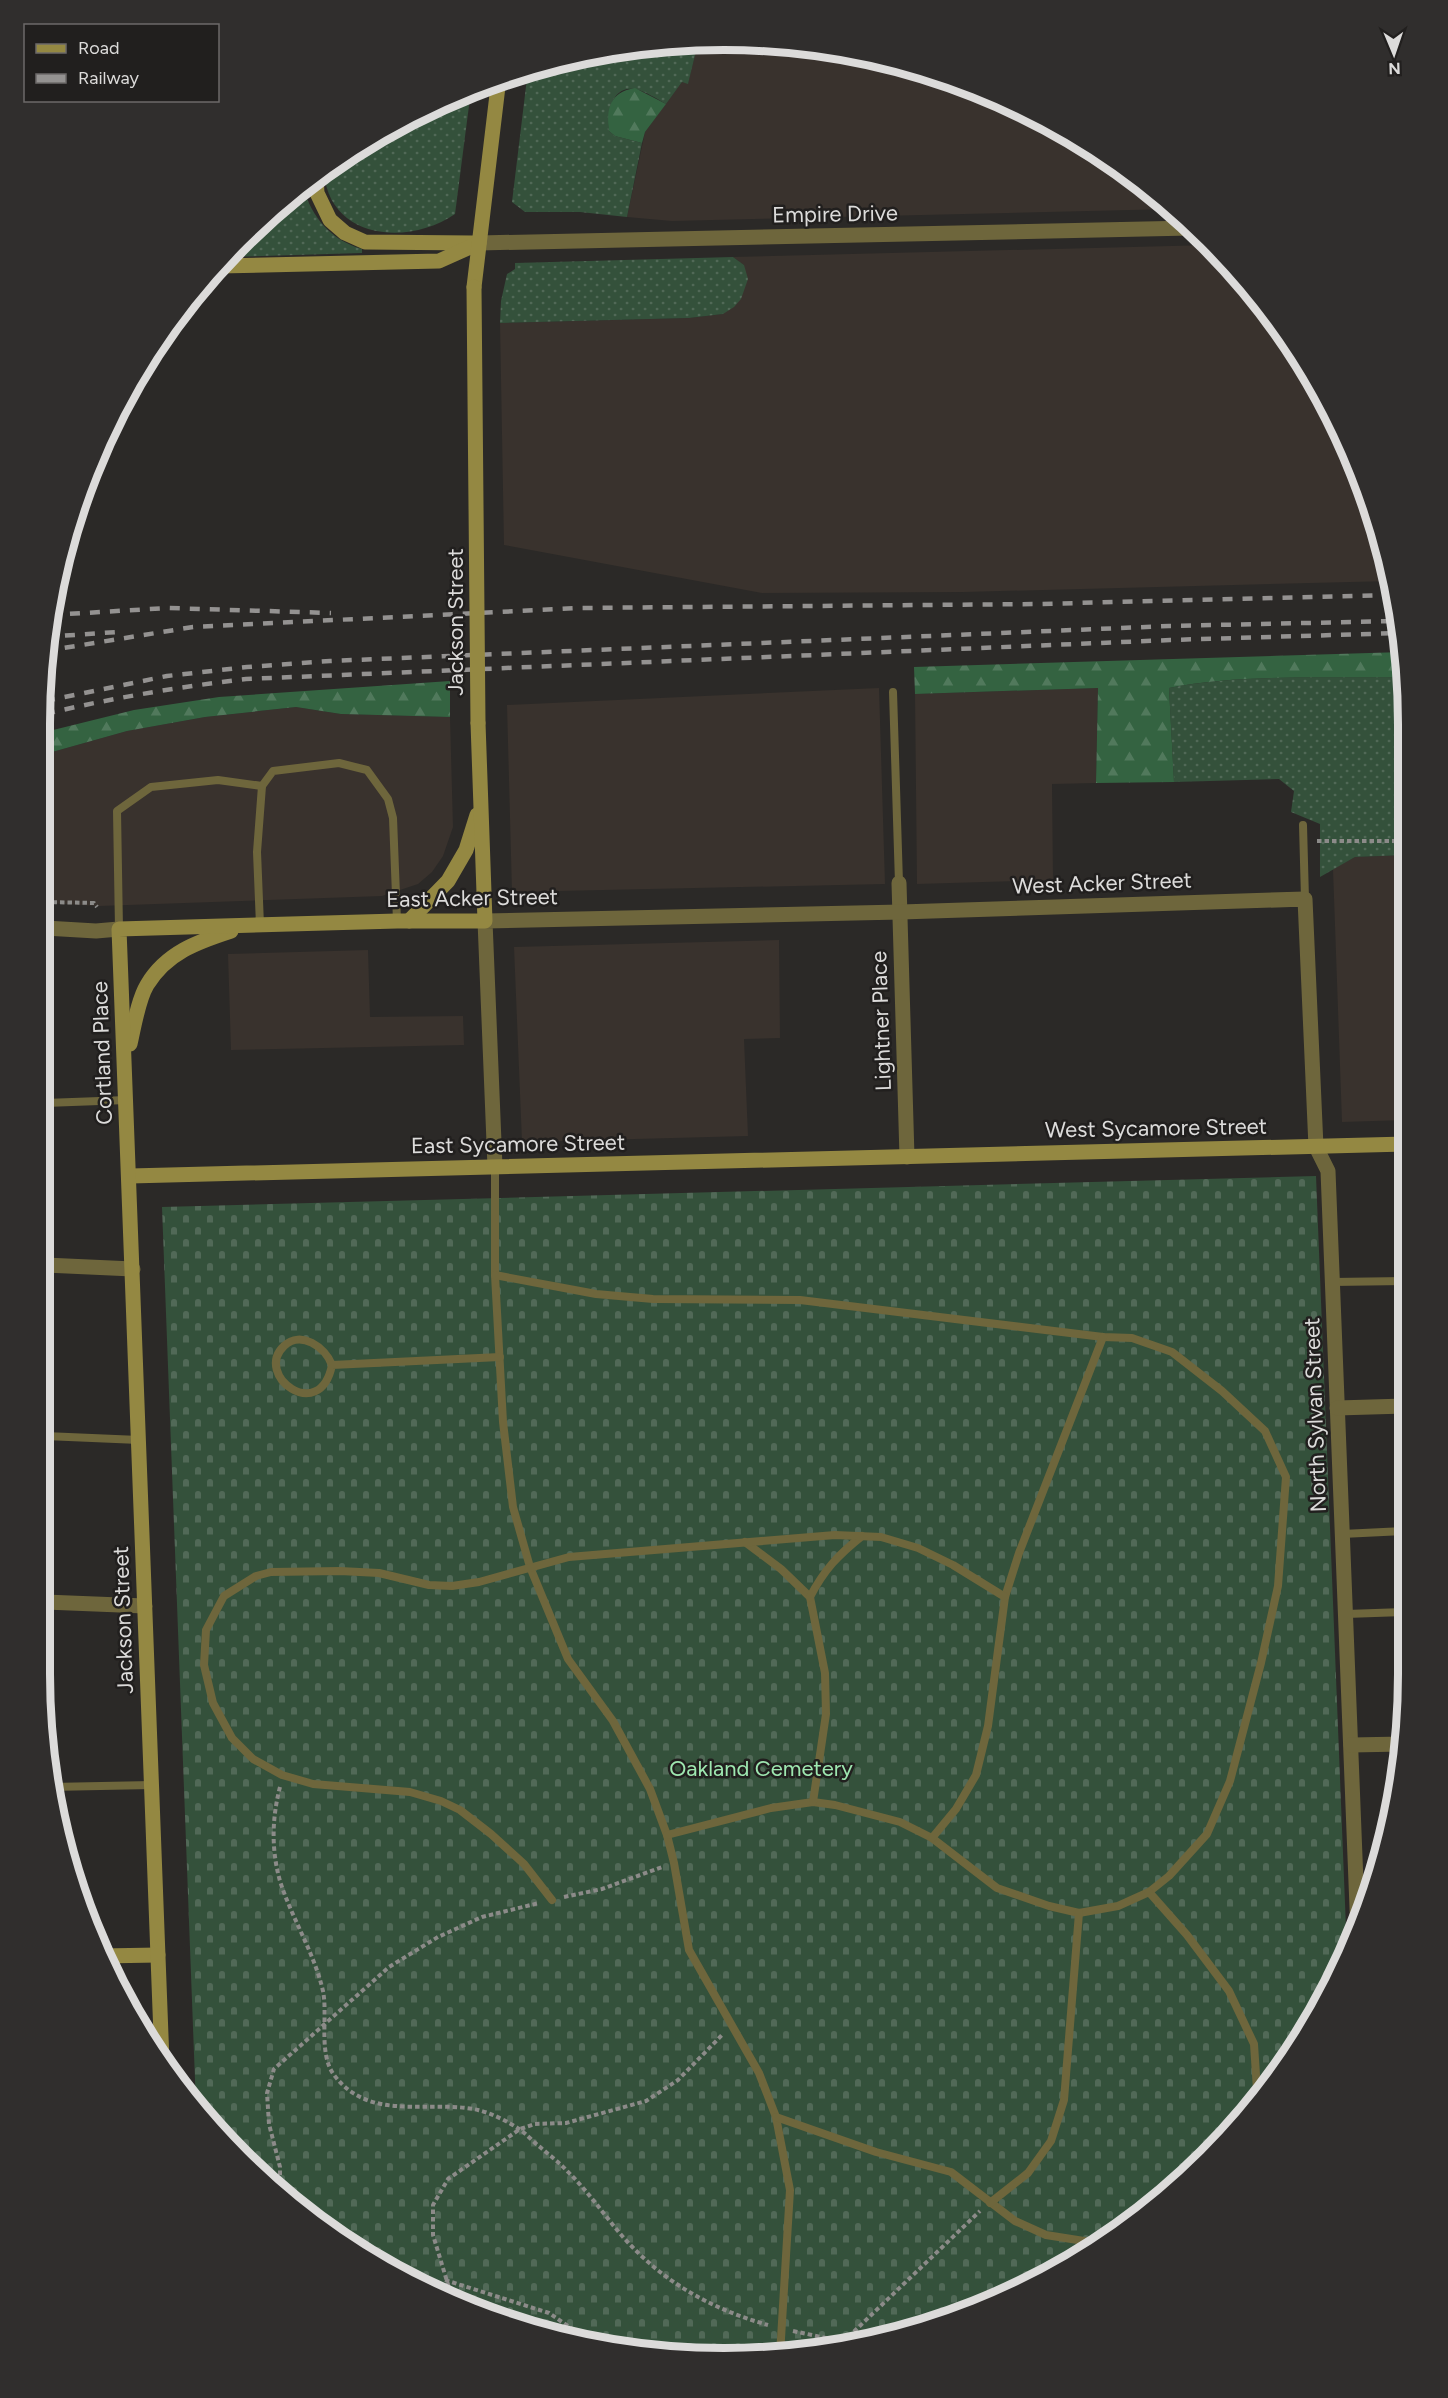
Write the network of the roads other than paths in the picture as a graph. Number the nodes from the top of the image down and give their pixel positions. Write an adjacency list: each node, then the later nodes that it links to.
1 (497, 89): 4 (street, Jackson Street)
2 (317, 186): 4 (street)
3 (1181, 228): 4 (street, Empire Drive)
4 (479, 243): 5 (street); 8 (street, Jackson Street, bridge)
5 (229, 266)
6 (893, 692): 10 (lane)
7 (262, 786): 13 (lane); 15 (lane); 17 (lane)
8 (481, 801): 13 (street); 14 (street, Jackson Street)
9 (1304, 825): 11 (lane)
10 (899, 883): 12 (street, Lightner Place)
11 (1305, 898): 12 (street, West Acker Street); 22 (street, North Sylvan Street)
12 (901, 912): 14 (street, East Acker Street); 23 (street, Lightner Place)
13 (403, 921): 14 (street, East Acker Street); 15 (street, East Acker Street)
14 (485, 921): 24 (street, Jackson Street)
15 (254, 925): 17 (street, East Acker Street); 18 (street)
16 (50, 928): 17 (street, East Acker Street)
17 (119, 928): 18 (street, Cortland Place)
18 (125, 1062): 19 (street, Cortland Place)
19 (127, 1100): 20 (lane); 25 (street, Cortland Place)
20 (50, 1103)
21 (1398, 1144): 22 (street, West Sycamore Street)
22 (1316, 1147): 23 (street, West Sycamore Street); 30 (street, North Sylvan Street)
23 (907, 1156): 24 (street, East Sycamore Street)
24 (495, 1167): 25 (street, East Sycamore Street); 28 (lane)
25 (130, 1176): 27 (street, Jackson Street)
26 (50, 1265): 27 (street)
27 (133, 1269): 37 (street, Jackson Street)
28 (495, 1275): 31 (lane); 32 (lane)
29 (1398, 1281): 30 (lane)
30 (1332, 1282): 35 (street, North Sylvan Street)
31 (1103, 1337): 44 (lane); 57 (lane)
32 (500, 1357): 33 (lane); 42 (lane)
33 (332, 1365): 33 (lane)
34 (1398, 1406): 35 (street)
35 (1337, 1408): 39 (street, North Sylvan Street)
36 (50, 1436): 37 (lane)
37 (139, 1440): 46 (street, Jackson Street)
38 (1398, 1531): 39 (lane)
39 (1342, 1534): 48 (street, North Sylvan Street)
40 (862, 1536): 41 (lane); 43 (lane); 44 (lane)
41 (745, 1542): 42 (lane); 43 (lane)
42 (530, 1567): 54 (lane); 58 (lane)
43 (810, 1597): 53 (lane)
44 (1005, 1598): 55 (lane)
45 (50, 1602): 46 (street)
46 (145, 1606): 51 (street, Jackson Street)
47 (1398, 1612): 48 (lane)
48 (1346, 1614): 50 (street, North Sylvan Street)
49 (1395, 1744): 50 (street)
50 (1351, 1745): 56 (street, North Sylvan Street)
51 (152, 1785): 52 (lane); 60 (street, Jackson Street)
52 (59, 1787)
53 (813, 1802): 54 (lane); 55 (lane)
54 (667, 1835): 64 (lane)
55 (932, 1838): 59 (lane)
56 (1363, 1886)
57 (1149, 1892): 59 (lane); 63 (lane)
58 (552, 1900)
59 (1079, 1913): 65 (lane)
60 (159, 1955): 61 (street); 62 (street, Jackson Street)
61 (112, 1956)
62 (162, 2047)
63 (1257, 2088)
64 (776, 2116): 65 (lane); 67 (lane)
65 (990, 2203): 66 (lane)
66 (1088, 2242)
67 (781, 2346)

